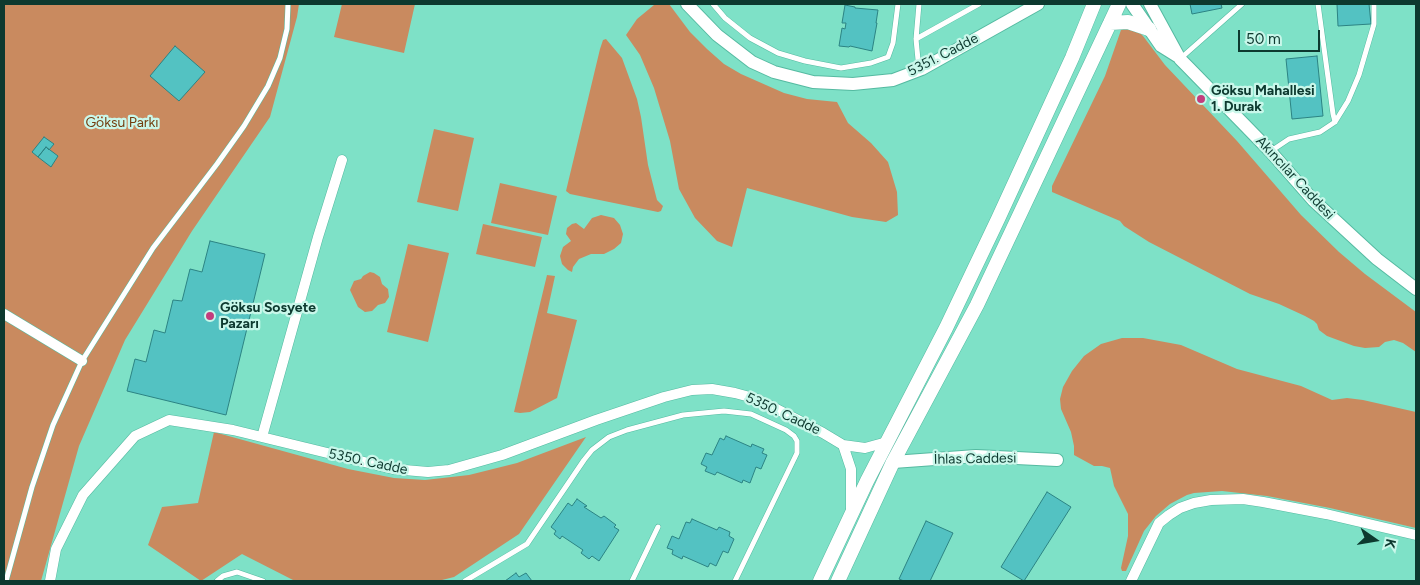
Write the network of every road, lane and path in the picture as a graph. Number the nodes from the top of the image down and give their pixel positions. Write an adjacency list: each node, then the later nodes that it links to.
1 (288, 4): 27 (lane)
2 (687, 4): 21 (street, 5351. Cadde)
3 (713, 4): 4 (lane)
4 (898, 4)
5 (919, 4): 19 (lane)
6 (979, 4): 19 (lane)
7 (1038, 4): 21 (street, 5351. Cadde)
8 (1119, 4): 17 (main road)
9 (1132, 4): 18 (street, Akıncılar Caddesi)
10 (1150, 4): 20 (street, Akıncılar Caddesi)
11 (1237, 4): 16 (lane)
12 (1242, 4): 16 (lane)
13 (1318, 4): 22 (lane)
14 (1374, 4): 22 (lane)
15 (1093, 7): 29 (main road)
16 (1235, 11): 20 (lane)
17 (1110, 23): 18 (main road); 32 (main road)
18 (1149, 29): 20 (street, Akıncılar Caddesi)
19 (916, 39): 21 (lane)
20 (1180, 59): 23 (street, Akıncılar Caddesi)
21 (919, 70)
22 (1335, 122): 23 (lane)
23 (1270, 151): 25 (street, Akıncılar Caddesi)
24 (342, 160): 28 (street)
25 (1416, 289)
26 (4, 314): 27 (street)
27 (82, 361): 36 (lane)
28 (262, 437): 30 (street, 5350. Cadde); 37 (street, 5350. Cadde)
29 (889, 438): 30 (street, 5350. Cadde); 33 (main road)
30 (843, 445): 33 (street)
31 (1057, 460): 32 (street, İhlas Caddesi)
32 (893, 462): 44 (main road)
33 (851, 516): 43 (main road)
34 (658, 527): 41 (lane)
35 (1416, 535): 45 (street)
36 (6, 581)
37 (50, 581)
38 (217, 581): 39 (lane)
39 (264, 581)
40 (465, 581): 42 (lane)
41 (632, 581)
42 (735, 581)
43 (820, 581)
44 (838, 581)
45 (1131, 581)

